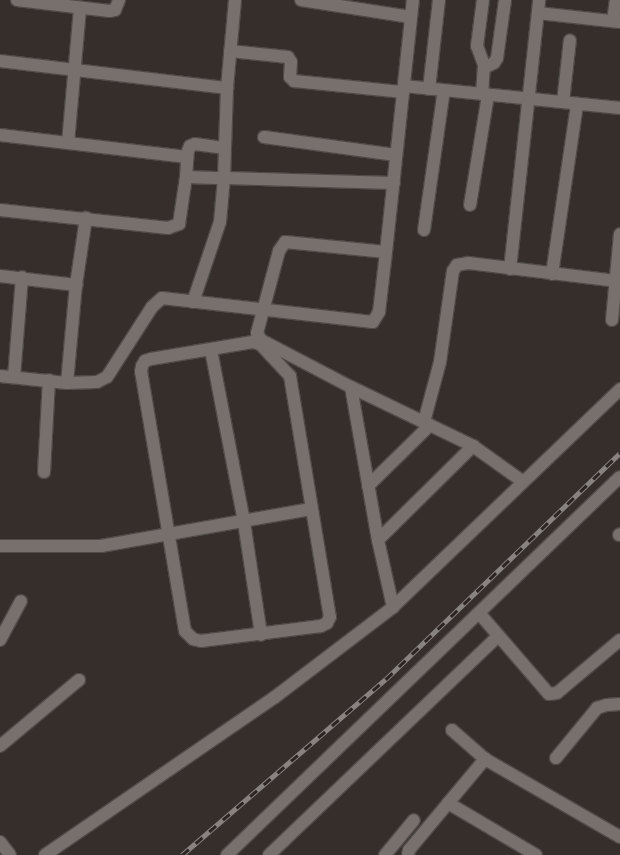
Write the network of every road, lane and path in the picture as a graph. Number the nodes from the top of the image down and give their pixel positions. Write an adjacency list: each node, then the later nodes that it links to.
1 (17, 0): 11 (street)
2 (119, 0): 11 (street)
3 (235, 0): 15 (street)
4 (301, 0): 12 (street)
5 (413, 0): 12 (street)
6 (439, 0): 21 (street)
7 (483, 0): 17 (street)
8 (505, 0): 17 (street)
9 (616, 0): 13 (street)
10 (538, 6): 13 (street); 24 (street)
11 (80, 8): 18 (street)
12 (411, 17): 20 (street)
13 (617, 22)
14 (570, 40): 25 (street)
15 (230, 51): 19 (street); 20 (street)
16 (0, 62): 18 (street)
17 (484, 68): 23 (street)
18 (74, 70): 19 (street); 30 (street)
19 (227, 88): 31 (street)
20 (404, 89): 21 (street); 32 (street)
21 (429, 89): 22 (street)
22 (444, 90): 23 (street); 40 (street)
23 (485, 94): 24 (street); 37 (street)
24 (528, 99): 25 (street); 43 (street)
25 (562, 102): 26 (street)
26 (577, 104): 27 (street); 44 (street)
27 (620, 108)
28 (0, 135): 30 (street)
29 (264, 137): 32 (street)
30 (68, 143): 33 (street)
31 (225, 148): 33 (street); 35 (street)
32 (396, 155): 36 (street)
33 (187, 157): 34 (street)
34 (186, 177): 35 (street); 39 (street)
35 (224, 178): 36 (street); 49 (street)
36 (394, 183): 42 (street)
37 (470, 205)
38 (0, 210): 39 (street)
39 (86, 218): 48 (street)
40 (424, 230)
41 (620, 234): 47 (street)
42 (386, 252): 50 (street); 50 (street)
43 (510, 269): 44 (street); 59 (street)
44 (552, 274): 47 (street)
45 (0, 276): 46 (street)
46 (22, 277): 48 (street); 54 (street)
47 (616, 281): 51 (street)
48 (76, 285): 56 (street)
49 (193, 302): 50 (street); 56 (street)
50 (263, 311): 57 (street)
51 (612, 320)
52 (211, 350): 65 (street); 66 (street); 67 (street)
53 (0, 376): 54 (street)
54 (14, 377): 55 (street)
55 (49, 380): 56 (street); 61 (street)
56 (67, 383)
57 (350, 387): 59 (street); 64 (street)
58 (620, 389): 63 (street)
59 (427, 424): 60 (street); 64 (street)
60 (473, 446): 63 (street); 68 (street)
61 (44, 472)
62 (620, 477): 72 (street)
63 (522, 481): 71 (street)
64 (368, 486): 68 (street)
65 (311, 509): 66 (street); 73 (street)
66 (244, 522): 67 (street); 73 (street)
67 (168, 534): 69 (street); 73 (street)
68 (378, 540): 71 (street)
69 (0, 546)
70 (21, 601): 75 (street)
71 (393, 607): 88 (street)
72 (479, 613): 74 (street); 89 (street)
73 (261, 635)
74 (498, 636): 76 (street); 90 (street)
75 (0, 640)
76 (620, 640)
77 (79, 680): 80 (street)
78 (620, 704): 81 (street)
79 (452, 730): 82 (street)
80 (0, 746)
81 (556, 758)
82 (485, 759): 83 (street); 85 (street)
83 (448, 803): 92 (street); 93 (street)
84 (414, 820): 91 (street)
85 (620, 837)
86 (0, 842): 87 (street)
87 (10, 855)
88 (46, 855)
89 (227, 855)
90 (269, 855)
91 (385, 855)
92 (408, 855)
93 (536, 855)

